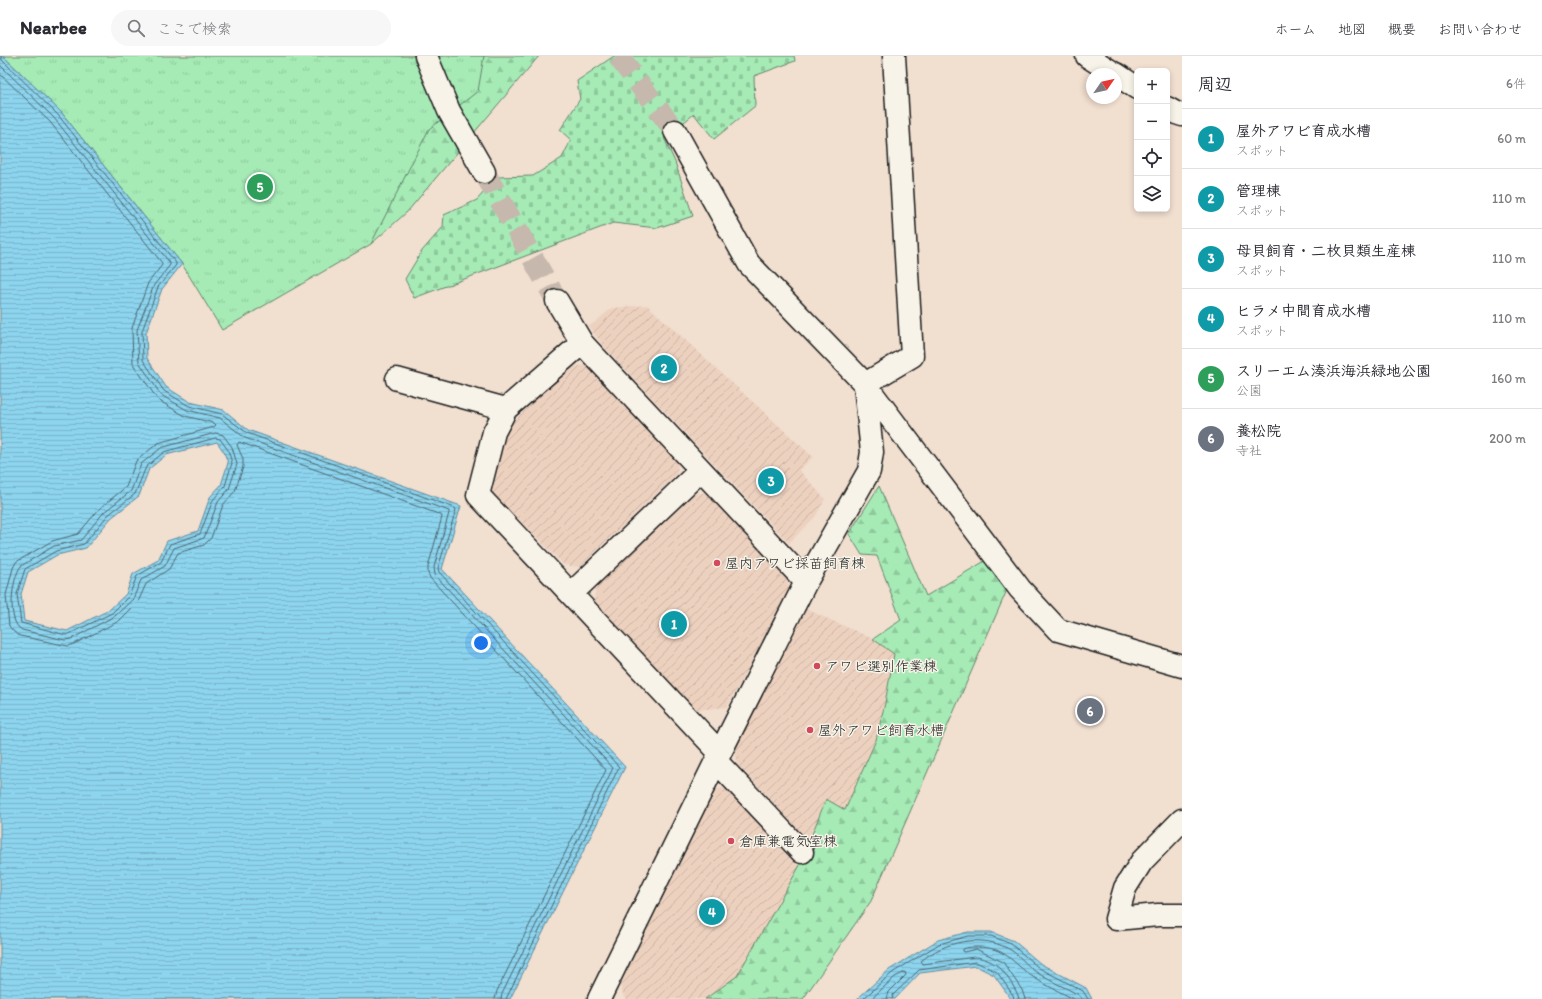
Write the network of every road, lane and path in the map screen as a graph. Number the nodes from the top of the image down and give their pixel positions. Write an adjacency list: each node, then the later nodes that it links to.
1 (426, 56): 10 (street)
2 (894, 56): 14 (street)
3 (1087, 56): 4 (street)
4 (1106, 68)
5 (1122, 78): 6 (street)
6 (1134, 86)
7 (1170, 110): 8 (street)
8 (1182, 115)
9 (675, 131): 14 (street)
10 (484, 172)
11 (557, 301): 12 (street)
12 (582, 343): 15 (street); 16 (street)
13 (397, 379): 15 (street)
14 (865, 384): 17 (street); 19 (street)
15 (506, 409): 18 (street)
16 (701, 470): 17 (street); 18 (street)
17 (806, 582): 20 (street)
18 (571, 594): 20 (street)
19 (1182, 666)
20 (718, 757): 22 (street); 24 (street)
21 (1182, 820): 23 (street)
22 (802, 852)
23 (1182, 915)
24 (599, 999)

